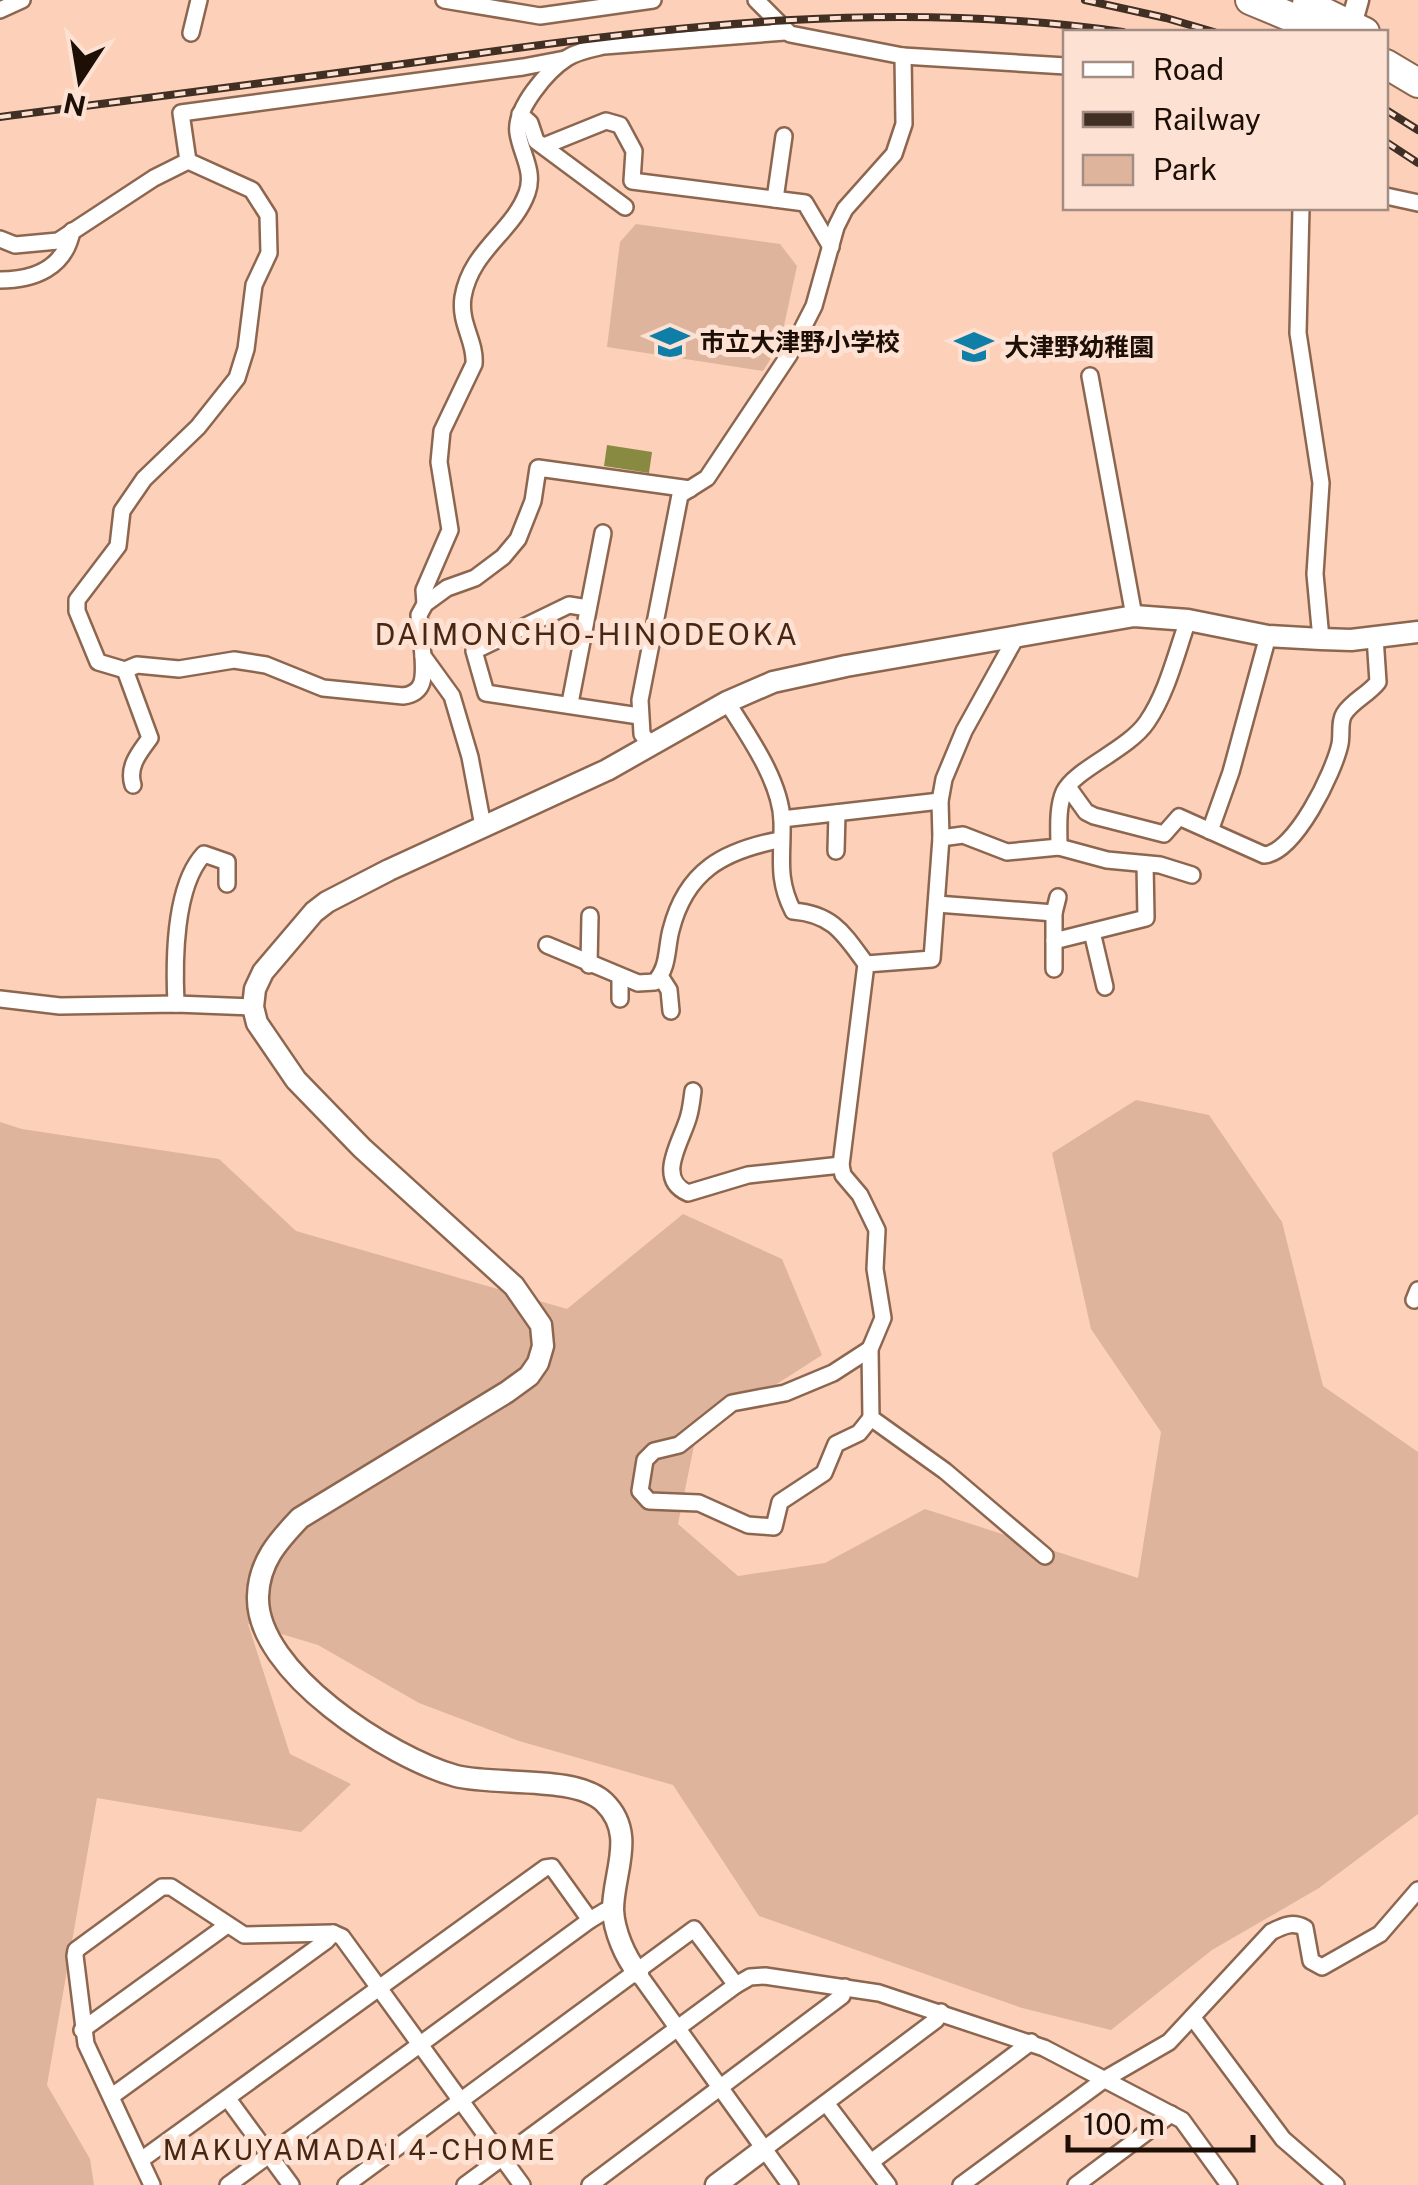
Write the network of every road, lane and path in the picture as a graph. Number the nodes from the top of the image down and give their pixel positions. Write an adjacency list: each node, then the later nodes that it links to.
1 (22, 0): 8 (street)
2 (199, 0): 10 (street)
3 (444, 0): 4 (street)
4 (653, 0)
5 (756, 0): 11 (street)
6 (1250, 0): 9 (highway)
7 (1296, 0): 9 (highway)
8 (0, 10)
9 (1345, 21)
10 (191, 32)
11 (785, 32): 13 (street); 14 (street)
12 (1388, 45): 15 (highway)
13 (904, 56): 17 (street); 30 (street)
14 (565, 58): 19 (street); 22 (street)
15 (1418, 63)
16 (1388, 65): 18 (highway)
17 (1063, 66)
18 (1418, 83)
19 (520, 114): 21 (street); 35 (street)
20 (784, 136): 24 (street)
21 (544, 146): 24 (street); 26 (street)
22 (188, 161): 28 (street); 45 (street)
23 (1388, 196): 25 (street)
24 (775, 200): 30 (street)
25 (1418, 203)
26 (625, 207)
27 (1301, 210): 43 (street)
28 (72, 232): 29 (street); 31 (street)
29 (0, 239)
30 (830, 247): 33 (street)
31 (0, 280)
32 (1090, 376): 37 (street)
33 (690, 489): 35 (street); 48 (street)
34 (603, 533): 36 (street)
35 (425, 604): 44 (street)
36 (588, 608): 47 (street); 47 (street)
37 (1134, 616): 38 (street); 42 (street)
38 (1188, 620): 40 (street); 51 (street)
39 (1418, 632): 41 (street)
40 (1268, 636): 43 (street); 56 (street)
41 (1375, 637): 43 (street); 56 (street)
42 (1015, 639): 46 (street); 52 (street)
43 (1321, 640)
44 (423, 656): 45 (street); 55 (street)
45 (124, 670): 50 (street)
46 (726, 702): 49 (street); 54 (street)
47 (570, 703): 48 (street)
48 (639, 716): 49 (street)
49 (650, 744): 55 (street)
50 (133, 785)
51 (1068, 787): 57 (street); 60 (street)
52 (940, 800): 53 (street); 58 (street)
53 (837, 813): 54 (street); 61 (street)
54 (782, 819): 59 (street)
55 (483, 826): 79 (street)
56 (1210, 831): 57 (street)
57 (1164, 834): 62 (street)
58 (941, 838): 60 (street); 65 (street)
59 (779, 840): 70 (street); 73 (street)
60 (1059, 847): 62 (street)
61 (836, 852)
62 (1153, 864): 63 (street); 67 (street)
63 (1192, 874)
64 (227, 884): 78 (street)
65 (937, 904): 68 (street); 70 (street)
66 (590, 916): 71 (street)
67 (1092, 932): 68 (street); 75 (street)
68 (1054, 941): 72 (street)
69 (547, 945): 71 (street)
70 (866, 964): 82 (street)
71 (589, 965): 74 (street)
72 (1054, 969)
73 (660, 976): 74 (street); 80 (street)
74 (620, 977): 77 (street)
75 (1105, 987)
76 (0, 998): 78 (street)
77 (620, 999)
78 (176, 1004): 79 (street)
79 (254, 1008): 87 (street)
80 (671, 1011)
81 (693, 1091): 82 (street)
82 (841, 1165): 83 (street)
83 (870, 1348): 84 (street); 84 (street)
84 (871, 1418): 85 (street)
85 (1045, 1556)
86 (1418, 1890): 96 (street)
87 (613, 1911): 88 (street); 91 (street)
88 (590, 1920): 94 (street); 100 (street)
89 (226, 1926): 90 (street); 98 (street); 98 (street)
90 (333, 1932): 94 (street); 103 (street)
91 (638, 1973): 92 (street); 97 (street); 105 (street)
92 (736, 1985): 93 (street); 97 (street)
93 (845, 1987): 95 (street); 102 (street)
94 (379, 1989): 100 (street); 104 (street)
95 (941, 2012): 99 (street); 106 (street)
96 (1193, 2018): 101 (street); 126 (street)
97 (678, 2026): 102 (street); 110 (street)
98 (82, 2030): 103 (street)
99 (1031, 2042): 101 (street); 112 (street)
100 (420, 2044): 105 (street); 109 (street)
101 (1104, 2079): 107 (street); 123 (street)
102 (722, 2086): 108 (street); 119 (street)
103 (112, 2096): 111 (street)
104 (228, 2100): 109 (street); 111 (street)
105 (461, 2100): 110 (street); 116 (street)
106 (826, 2103): 108 (street); 112 (street)
107 (1170, 2114): 124 (street); 125 (street)
108 (764, 2149): 120 (street); 121 (street)
109 (269, 2156): 114 (street); 115 (street)
110 (502, 2158): 117 (street); 118 (street)
111 (141, 2160): 113 (street)
112 (871, 2162): 122 (street)
113 (152, 2185)
114 (228, 2185)
115 (291, 2185)
116 (346, 2185)
117 (465, 2185)
118 (522, 2185)
119 (590, 2185)
120 (716, 2185)
121 (790, 2185)
122 (888, 2185)
123 (960, 2185)
124 (1076, 2185)
125 (1228, 2185)
126 (1336, 2185)

